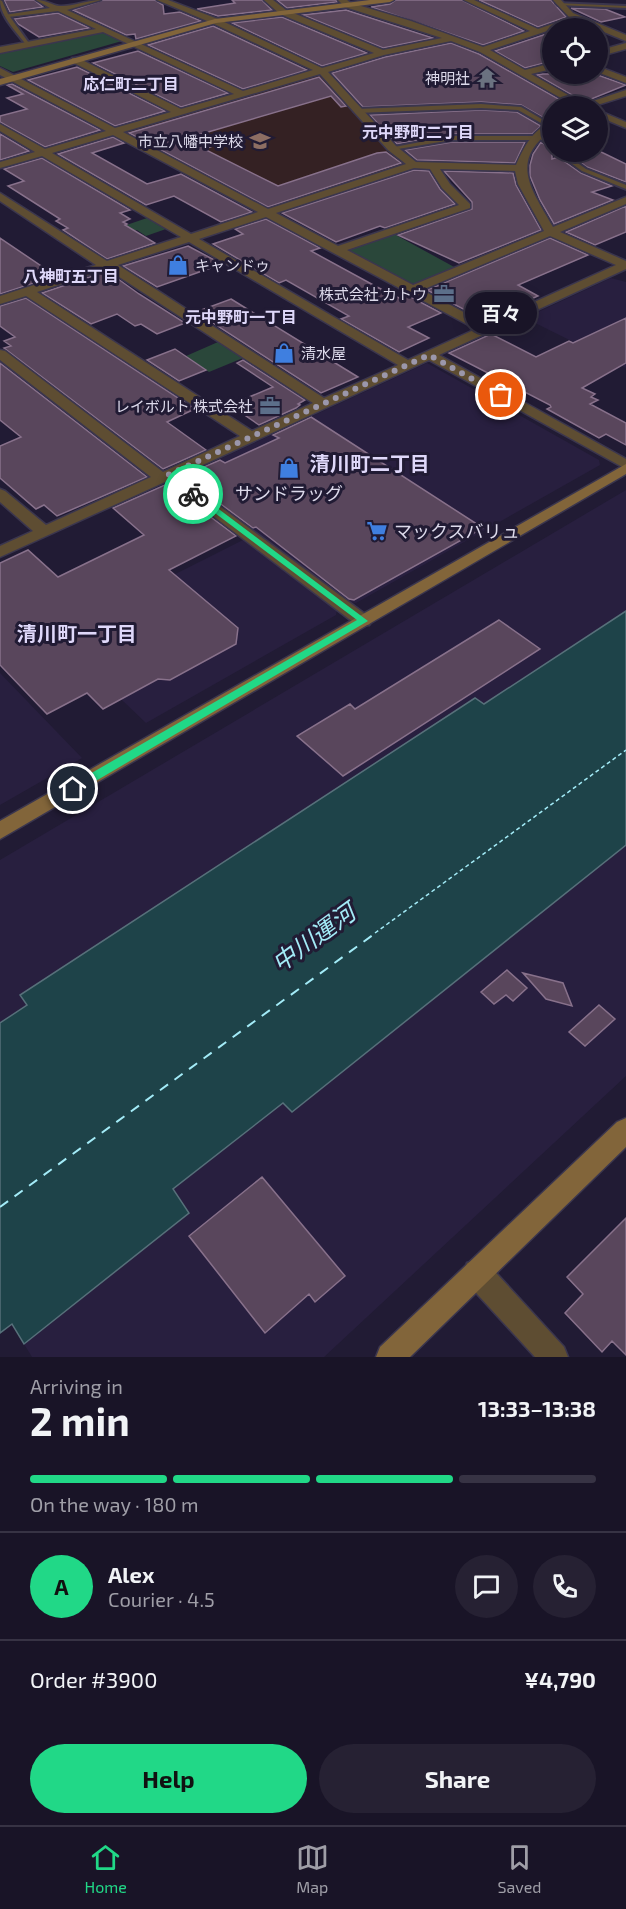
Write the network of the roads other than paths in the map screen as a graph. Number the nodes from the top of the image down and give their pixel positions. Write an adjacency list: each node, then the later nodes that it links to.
1 (40, 0): 11 (street)
2 (97, 0): 11 (street)
3 (161, 0): 15 (street)
4 (268, 0): 12 (street)
5 (390, 0): 8 (street)
6 (468, 0): 18 (street)
7 (0, 2): 13 (lane)
8 (345, 2): 12 (street); 21 (street)
9 (558, 2): 10 (lane); 14 (street)
10 (626, 7)
11 (59, 9): 13 (street); 17 (street)
12 (283, 12): 15 (street); 28 (street)
13 (8, 15): 23 (lane)
14 (578, 18)
15 (215, 21): 22 (street); 32 (street)
16 (542, 28): 18 (street)
17 (103, 30): 22 (street); 23 (street)
18 (536, 30): 26 (street)
19 (608, 30): 20 (street)
20 (626, 38)
21 (451, 39): 26 (street); 28 (street)
22 (133, 44): 29 (street); 39 (street)
23 (29, 45): 25 (street)
24 (626, 46): 27 (street)
25 (0, 50)
26 (483, 50): 34 (street)
27 (608, 51)
28 (382, 53): 32 (street)
29 (75, 60): 35 (street); 43 (street)
30 (542, 69): 34 (street)
31 (0, 71): 35 (street)
32 (322, 71): 39 (street); 42 (street)
33 (608, 73): 36 (street)
34 (524, 74): 40 (street)
35 (13, 78): 37 (street); 48 (street)
36 (626, 80)
37 (0, 82)
38 (626, 93): 41 (street)
39 (242, 94): 43 (street)
40 (563, 96)
41 (608, 99)
42 (357, 111): 45 (lane); 52 (street)
43 (179, 112): 48 (street)
44 (608, 118): 46 (street)
45 (542, 121)
46 (626, 125)
47 (0, 127): 53 (street)
48 (114, 131): 53 (street); 62 (street)
49 (542, 132): 50 (street)
50 (537, 136): 51 (lane); 52 (lane); 58 (street)
51 (542, 139)
52 (392, 148): 56 (street)
53 (43, 152): 55 (street); 64 (street)
54 (573, 162): 59 (lane)
55 (0, 165)
56 (413, 165): 57 (street); 62 (street)
57 (434, 167): 58 (street); 65 (street)
58 (520, 168): 63 (street)
59 (626, 187)
60 (0, 196): 66 (street)
61 (626, 200): 63 (street)
62 (267, 213): 64 (street); 65 (street)
63 (550, 232): 67 (street); 70 (street)
64 (190, 238): 66 (street); 76 (street)
65 (337, 250): 70 (street)
66 (108, 265): 71 (street); 77 (street)
67 (626, 265): 68 (street)
68 (612, 272): 69 (street); 73 (street)
69 (626, 278)
70 (412, 290): 73 (street)
71 (27, 291): 72 (street); 78 (street)
72 (0, 300)
73 (486, 329): 75 (street)
74 (0, 354): 80 (street)
75 (429, 355): 76 (street); 79 (street)
76 (408, 365): 77 (street)
77 (323, 404): 78 (street)
78 (251, 437): 80 (street)
79 (626, 467): 84 (street)
80 (165, 476): 82 (street); 84 (street)
81 (0, 494): 82 (street)
82 (44, 532): 83 (street)
83 (0, 552)
84 (363, 621): 85 (street)
85 (0, 831)
86 (626, 1130): 87 (street)
87 (477, 1273): 88 (street); 89 (street)
88 (390, 1357)
89 (554, 1357)

